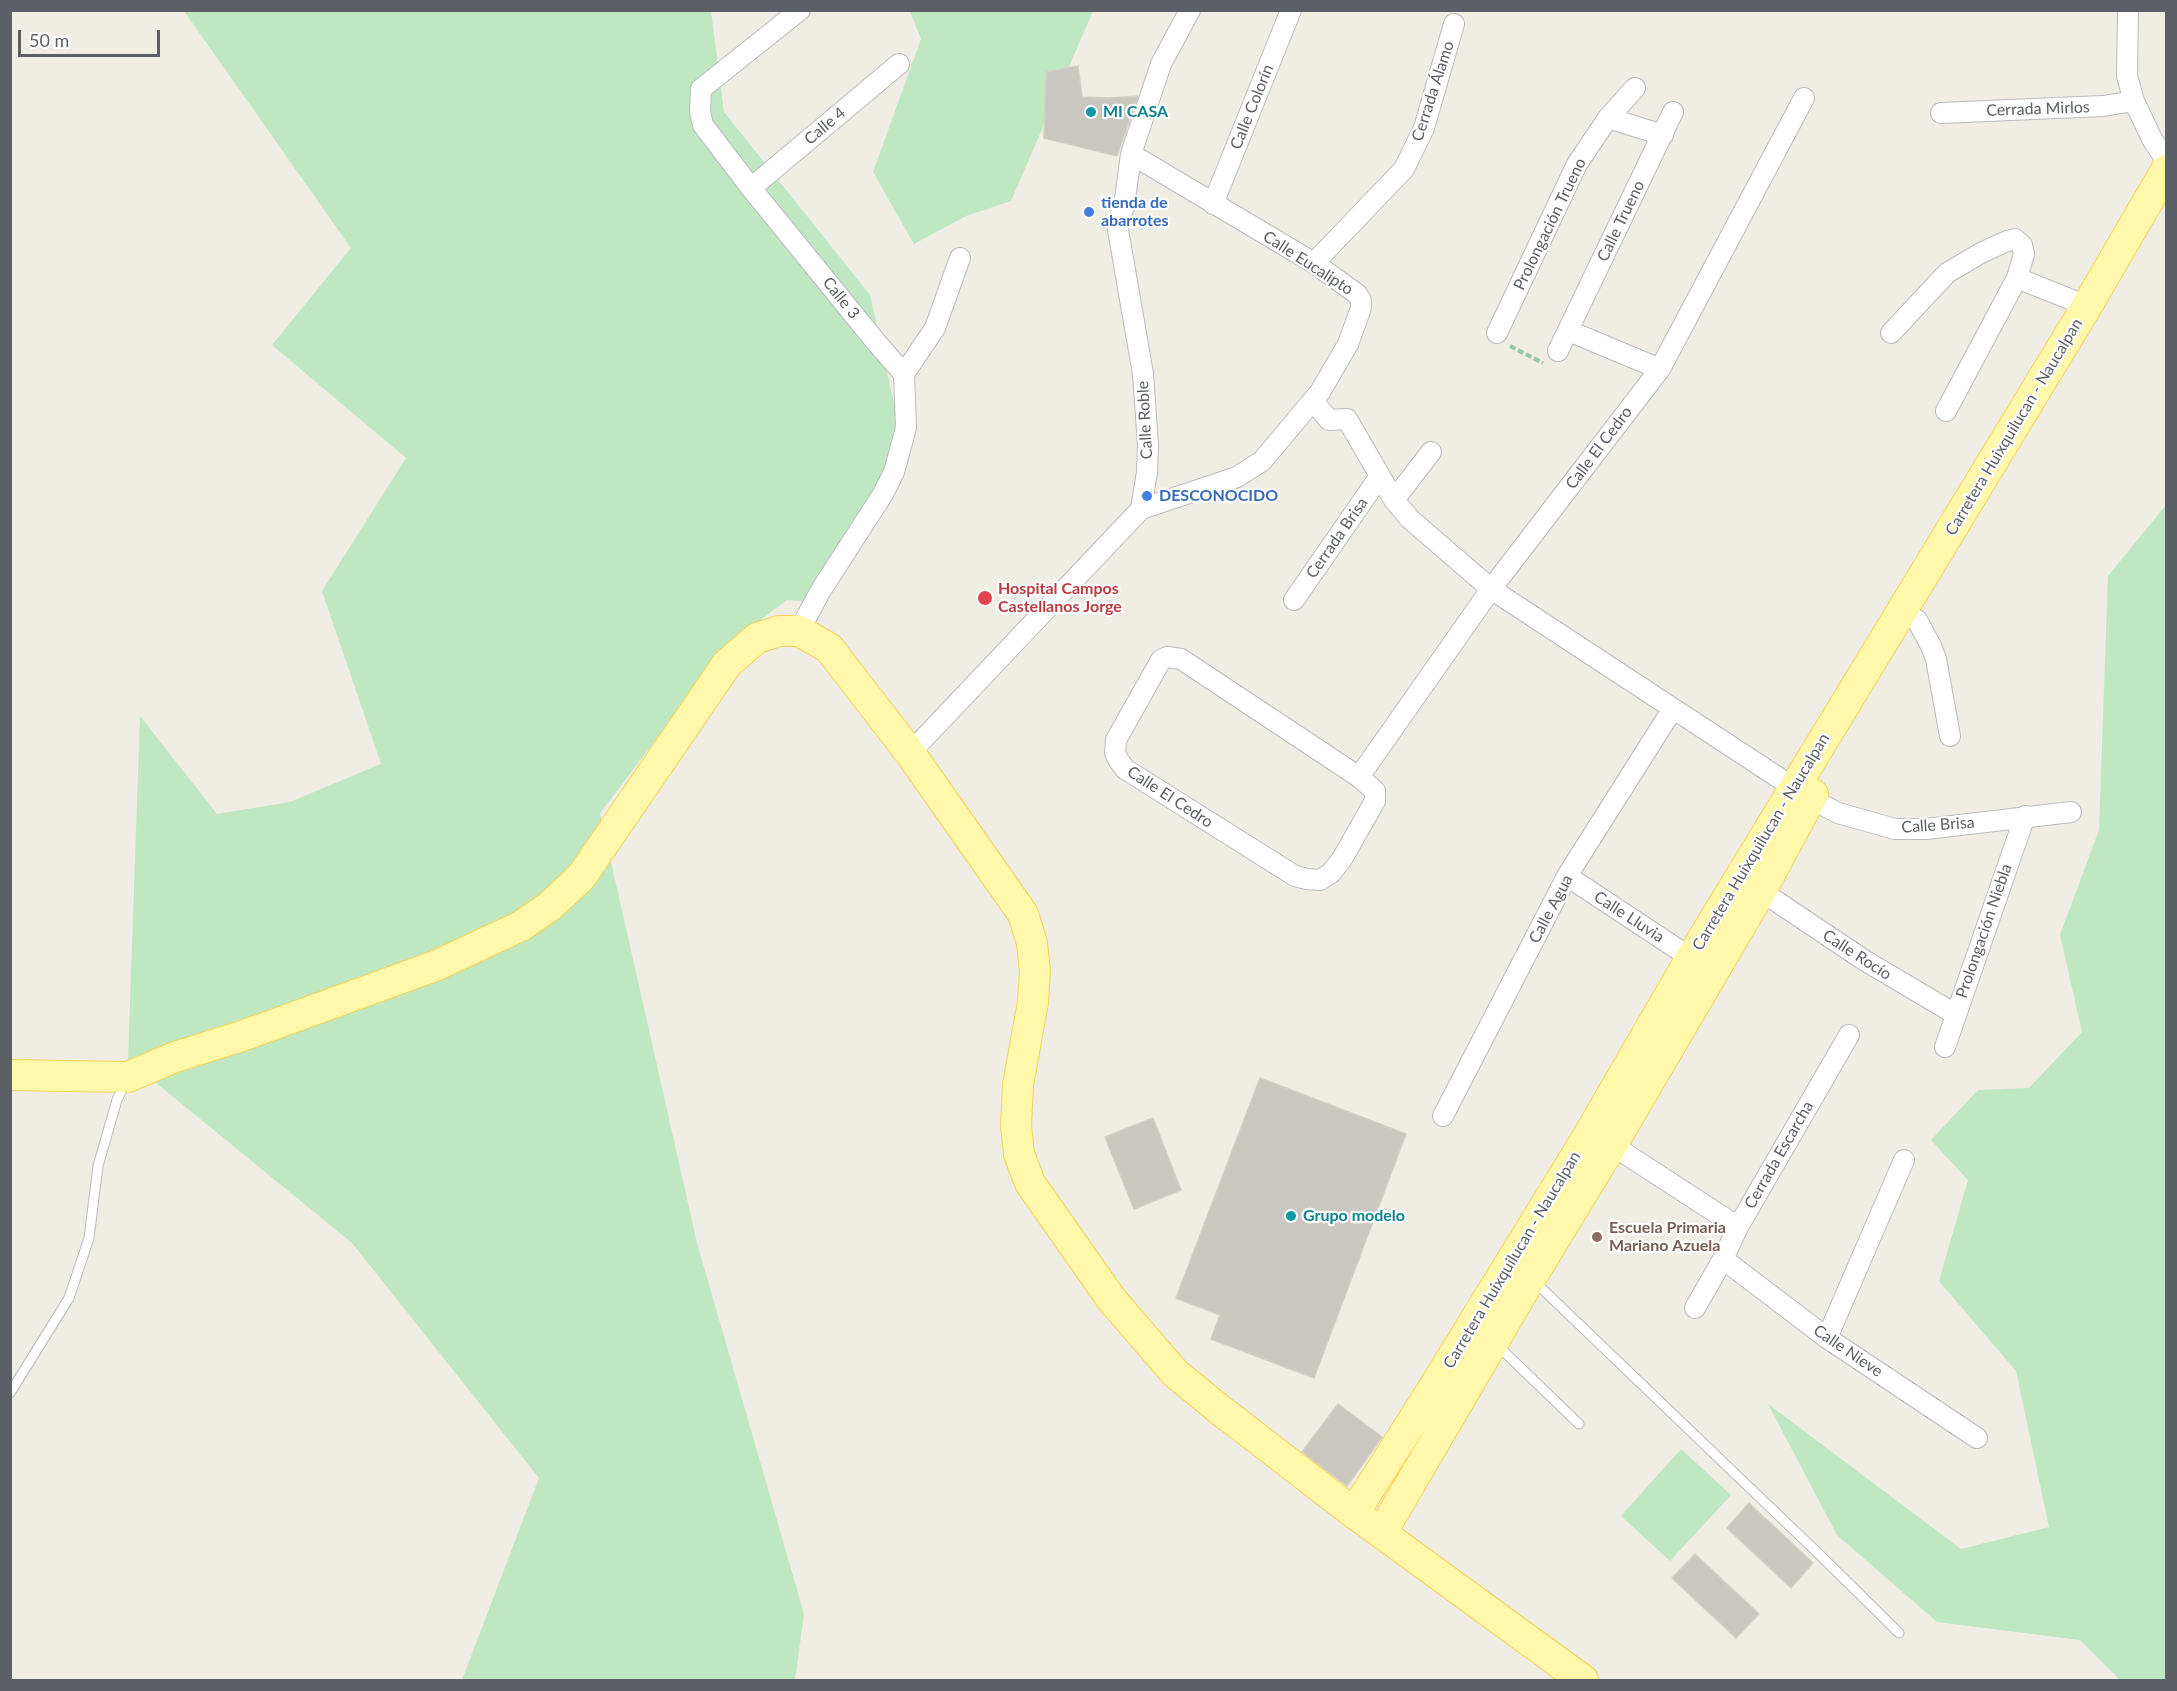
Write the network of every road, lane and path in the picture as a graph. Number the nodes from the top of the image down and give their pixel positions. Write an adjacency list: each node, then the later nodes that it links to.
1 (800, 10): 17 (street, Calle 3)
2 (1190, 10): 14 (street, Calle Roble)
3 (1291, 10): 18 (street, Calle Colorín)
4 (2128, 10): 9 (street)
5 (1454, 24): 21 (street, Cerrada Álamo)
6 (899, 64): 17 (street, Calle 4)
7 (1635, 88): 12 (street, Prolongación Trueno)
8 (1804, 98): 28 (street, Calle El Cedro)
9 (2134, 101): 11 (street, Cerrada Mirlos); 15 (street)
10 (1673, 112): 13 (street, Calle Trueno)
11 (1941, 113)
12 (1608, 118): 13 (street); 25 (street, Prolongación Trueno)
13 (1663, 135): 24 (street, Calle Trueno)
14 (1131, 154): 18 (street, Calle Eucalipto); 35 (street, Calle Roble)
15 (2166, 160)
16 (2166, 170): 23 (main road, Carretera Huixquilucan - Naucalpan)
17 (751, 188): 29 (street, Calle 3)
18 (1213, 204): 21 (street, Calle Eucalipto)
19 (2166, 207): 38 (main road, Carretera Huixquilucan - Naucalpan)
20 (960, 258): 29 (street)
21 (1314, 263): 30 (street, Calle Eucalipto)
22 (2017, 278): 23 (street); 26 (street); 31 (street)
23 (2087, 306): 44 (main road, Carretera Huixquilucan - Naucalpan)
24 (1569, 331): 27 (street, Calle Trueno); 28 (street)
25 (1497, 333): 27 (path)
26 (1891, 333)
27 (1558, 351)
28 (1660, 369): 36 (street, Calle El Cedro)
29 (904, 374): 39 (street)
30 (1313, 401): 33 (street, Calle Brisa); 35 (street, Calle Eucalipto)
31 (1946, 411)
32 (1431, 452): 34 (street)
33 (1380, 476): 34 (street, Calle Brisa); 37 (street, Cerrada Brisa)
34 (1394, 500): 36 (street, Calle Brisa)
35 (1141, 509): 42 (street)
36 (1491, 590): 40 (street, Calle Brisa); 43 (street, Calle El Cedro)
37 (1294, 600)
38 (1917, 620): 41 (street); 44 (main road, Carretera Huixquilucan - Naucalpan)
39 (799, 631): 42 (main road); 54 (main road)
40 (1672, 710): 44 (street, Calle Brisa); 47 (street, Calle Agua)
41 (1950, 736)
42 (910, 753): 67 (main road)
43 (1359, 777): 43 (street, Calle El Cedro)
44 (1802, 794): 46 (street, Calle Brisa); 48 (main road, Carretera Huixquilucan - Naucalpan); 49 (main road, Carretera Huixquilucan - Naucalpan)
45 (2071, 812): 46 (street, Calle Brisa)
46 (2025, 816): 50 (street, Prolongación Niebla)
47 (1567, 876): 49 (street, Calle Lluvia); 55 (street, Calle Agua)
48 (1761, 891): 50 (street, Calle Rocío); 56 (main road, Carretera Huixquilucan - Naucalpan)
49 (1691, 958): 56 (main road, Carretera Huixquilucan - Naucalpan)
50 (1955, 1014): 52 (street, Prolongación Niebla)
51 (1849, 1035): 58 (street, Cerrada Escarcha)
52 (1945, 1047)
53 (10, 1075): 54 (main road)
54 (128, 1077): 64 (lane)
55 (1443, 1116)
56 (1600, 1141): 58 (street); 60 (main road, Carretera Huixquilucan - Naucalpan); 67 (main road, Carretera Huixquilucan - Naucalpan)
57 (1904, 1160): 62 (street)
58 (1738, 1227): 59 (street, Cerrada Escarcha)
59 (1723, 1259): 61 (street, Cerrada Escarcha); 62 (street, Calle Nieve)
60 (1531, 1278): 63 (main road, Carretera Huixquilucan - Naucalpan); 69 (lane)
61 (1695, 1308)
62 (1827, 1338): 66 (street, Calle Nieve)
63 (1494, 1341): 65 (lane); 68 (main road, Carretera Huixquilucan - Naucalpan)
64 (10, 1394)
65 (1579, 1424)
66 (1977, 1438)
67 (1354, 1513): 68 (main road)
68 (1382, 1532): 70 (main road)
69 (1899, 1634)
70 (1583, 1680)

